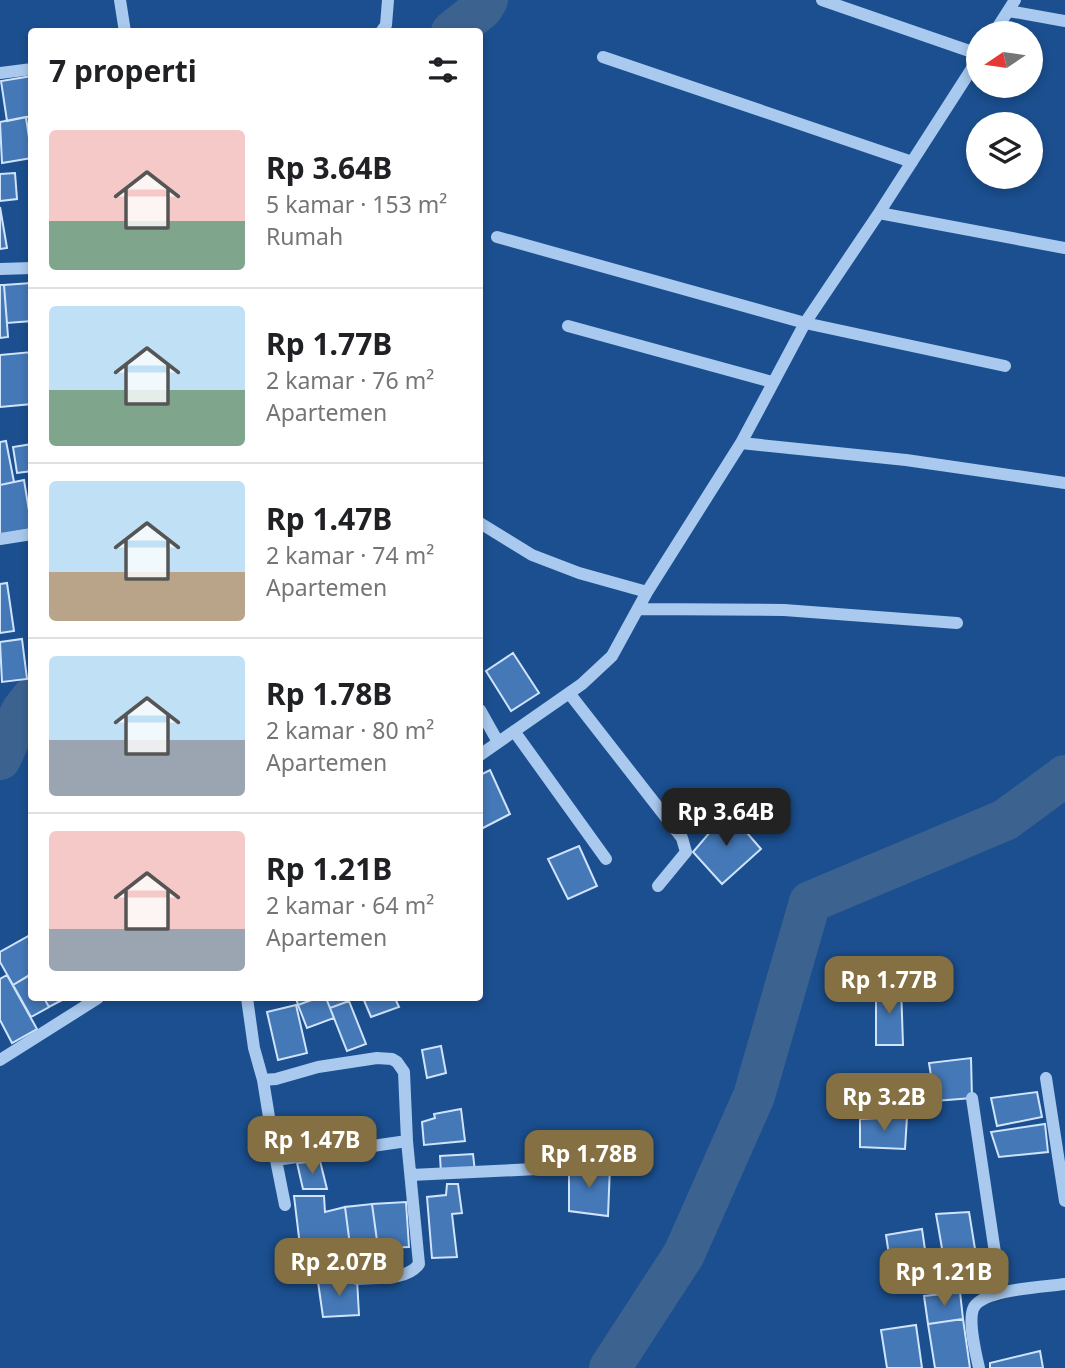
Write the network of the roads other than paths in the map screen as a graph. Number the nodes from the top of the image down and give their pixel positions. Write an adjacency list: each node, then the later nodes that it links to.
1 (120, 0): 7 (street)
2 (388, 0): 8 (street)
3 (822, 0): 9 (street)
4 (1012, 6): 5 (street); 6 (street)
5 (1003, 21)
6 (1065, 21)
7 (124, 28)
8 (384, 28)
9 (966, 52)
10 (603, 57): 14 (street)
11 (28, 70): 12 (street)
12 (0, 73)
13 (966, 75): 14 (street)
14 (912, 162): 15 (street)
15 (880, 213): 17 (street); 20 (street)
16 (497, 237): 20 (street)
17 (1065, 248)
18 (28, 268): 19 (street)
19 (0, 269)
20 (805, 323): 22 (street); 23 (street)
21 (568, 326): 23 (street)
22 (1005, 366)
23 (772, 382): 24 (street)
24 (741, 443): 25 (street); 29 (street)
25 (1065, 483)
26 (483, 525): 29 (street)
27 (28, 535): 28 (street)
28 (0, 540)
29 (647, 592): 30 (street)
30 (639, 609): 31 (street); 32 (street)
31 (957, 623)
32 (569, 694): 34 (street); 38 (street)
33 (483, 715): 35 (street)
34 (514, 730): 35 (street); 37 (street)
35 (498, 742): 36 (street)
36 (483, 753)
37 (606, 859)
38 (658, 886)
39 (92, 1001): 41 (street)
40 (247, 1001): 43 (street)
41 (0, 1060)
42 (1046, 1079): 49 (street)
43 (263, 1080): 45 (street); 46 (street)
44 (972, 1098): 53 (street)
45 (407, 1141): 46 (street); 48 (street)
46 (276, 1160): 50 (street)
47 (558, 1168): 48 (street)
48 (411, 1175): 51 (street)
49 (1065, 1201)
50 (285, 1205)
51 (357, 1279)
52 (1065, 1284): 53 (street)
53 (1001, 1293): 54 (street)
54 (979, 1368)

